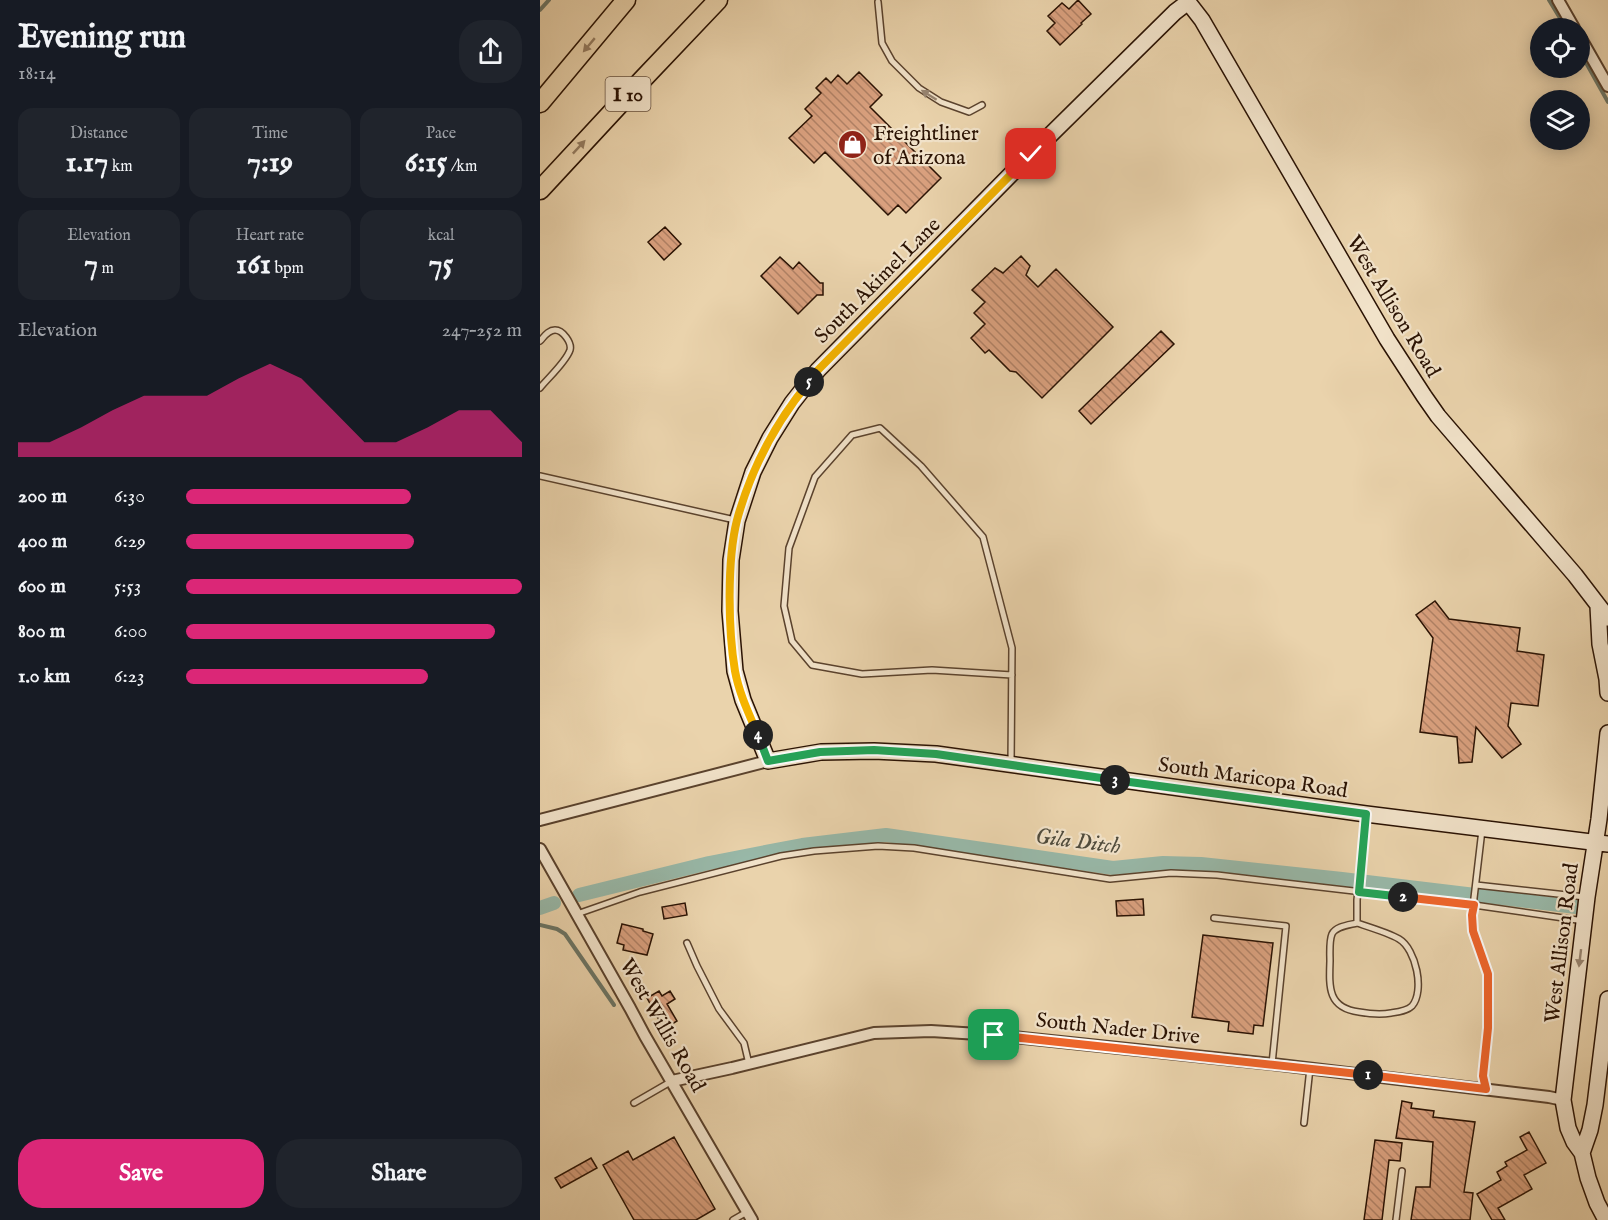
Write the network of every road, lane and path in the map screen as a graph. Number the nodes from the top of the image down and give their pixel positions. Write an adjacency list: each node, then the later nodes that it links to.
1 (626, 0): 9 (highway, one-way to 9)
2 (718, 0): 11 (highway, I 10, one-way to 2)
3 (1558, 0): 6 (street)
4 (1188, 1): 15 (street, South Akimel Lane); 16 (street, West Allison Road)
5 (878, 2): 10 (lane, one-way to 5)
6 (1569, 18)
7 (1590, 53): 8 (street)
8 (1607, 80)
9 (540, 103)
10 (982, 105)
11 (540, 190)
12 (540, 341): 13 (lane)
13 (540, 387)
14 (540, 476): 15 (lane)
15 (737, 521): 20 (street, South Akimel Lane)
16 (1603, 612): 18 (street, West Allison Road)
17 (1012, 675): 17 (lane); 21 (lane)
18 (1608, 693)
19 (1608, 733): 25 (street, West Allison Road)
20 (768, 761): 21 (street, South Maricopa Road); 23 (street, South Maricopa Road)
21 (1011, 765): 22 (street, South Maricopa Road)
22 (1366, 814): 24 (street, South Maricopa Road); 28 (lane)
23 (540, 820)
24 (1483, 828): 25 (street, South Maricopa Road); 27 (lane)
25 (1602, 844): 29 (street, West Allison Road)
26 (540, 849): 31 (street, West Willis Road)
27 (1476, 885): 29 (lane); 30 (lane)
28 (1359, 892): 30 (lane); 31 (lane); 34 (lane)
29 (1587, 897): 33 (street, West Allison Road)
30 (1474, 905): 33 (lane); 41 (lane)
31 (577, 914): 40 (street, West Willis Road)
32 (1214, 918): 38 (lane)
33 (1585, 921): 42 (street, West Allison Road, one-way to 42)
34 (1357, 923): 34 (lane)
35 (687, 943): 37 (lane)
36 (1608, 999): 45 (street)
37 (748, 1064): 38 (street, South Nader Drive); 40 (street, South Nader Drive)
38 (1272, 1064): 39 (street, South Nader Drive)
39 (1310, 1068): 41 (street, South Nader Drive); 44 (lane)
40 (672, 1081): 43 (lane); 47 (street, West Willis Road)
41 (1486, 1089): 42 (street, South Nader Drive)
42 (1563, 1100): 45 (street, West Allison Road)
43 (634, 1103)
44 (1304, 1123)
45 (1582, 1153): 50 (street, West Allison Road)
46 (1402, 1171): 49 (lane)
47 (750, 1216): 48 (lane)
48 (733, 1220)
49 (1396, 1220)
50 (1606, 1220)

